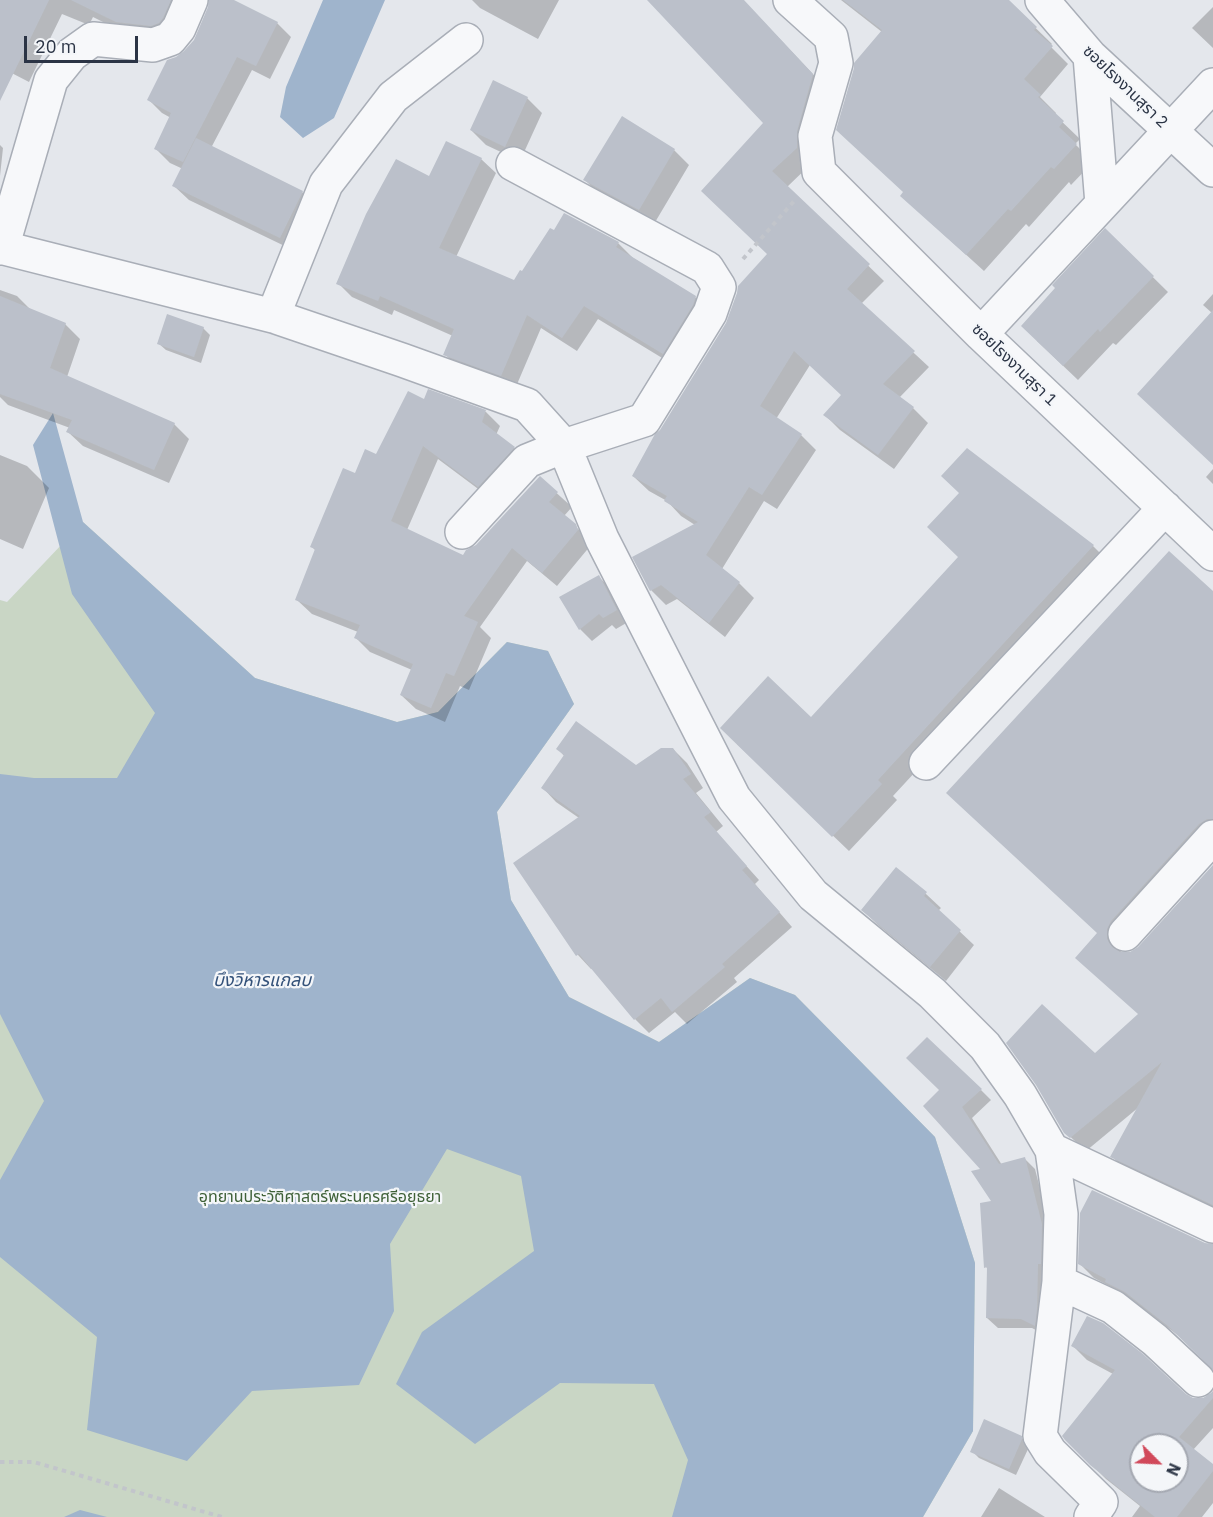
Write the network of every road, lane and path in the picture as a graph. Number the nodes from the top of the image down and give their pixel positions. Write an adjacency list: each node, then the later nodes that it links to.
1 (191, 0): 12 (street)
2 (790, 0): 10 (street)
3 (1042, 0): 5 (street, ซอยโรงงานสุรา 2)
4 (466, 40): 14 (street)
5 (1090, 56): 7 (street, ซอยโรงงานสุรา 2); 11 (street)
6 (1213, 85): 7 (street)
7 (1170, 130): 9 (street, ซอยโรงงานสุรา 2); 11 (street)
8 (513, 164): 13 (street)
9 (1213, 170)
10 (819, 172): 13 (path); 15 (street, ซอยโรงงานสุรา 1)
11 (1102, 204): 15 (street)
12 (1, 248): 14 (street)
13 (718, 287): 16 (street)
14 (273, 316): 16 (street)
15 (981, 334): 17 (street, ซอยโรงงานสุรา 1)
16 (564, 446): 18 (street); 23 (street)
17 (1164, 508): 19 (street, ซอยโรงงานสุรา 1); 20 (street)
18 (462, 532)
19 (1213, 554)
20 (926, 764)
21 (1213, 837): 22 (street)
22 (1125, 934)
23 (1052, 1150): 24 (street); 25 (street)
24 (1213, 1226)
25 (1059, 1282): 26 (street); 29 (street)
26 (1198, 1380)
27 (0, 1462): 28 (path)
28 (222, 1517)
29 (1091, 1517)

